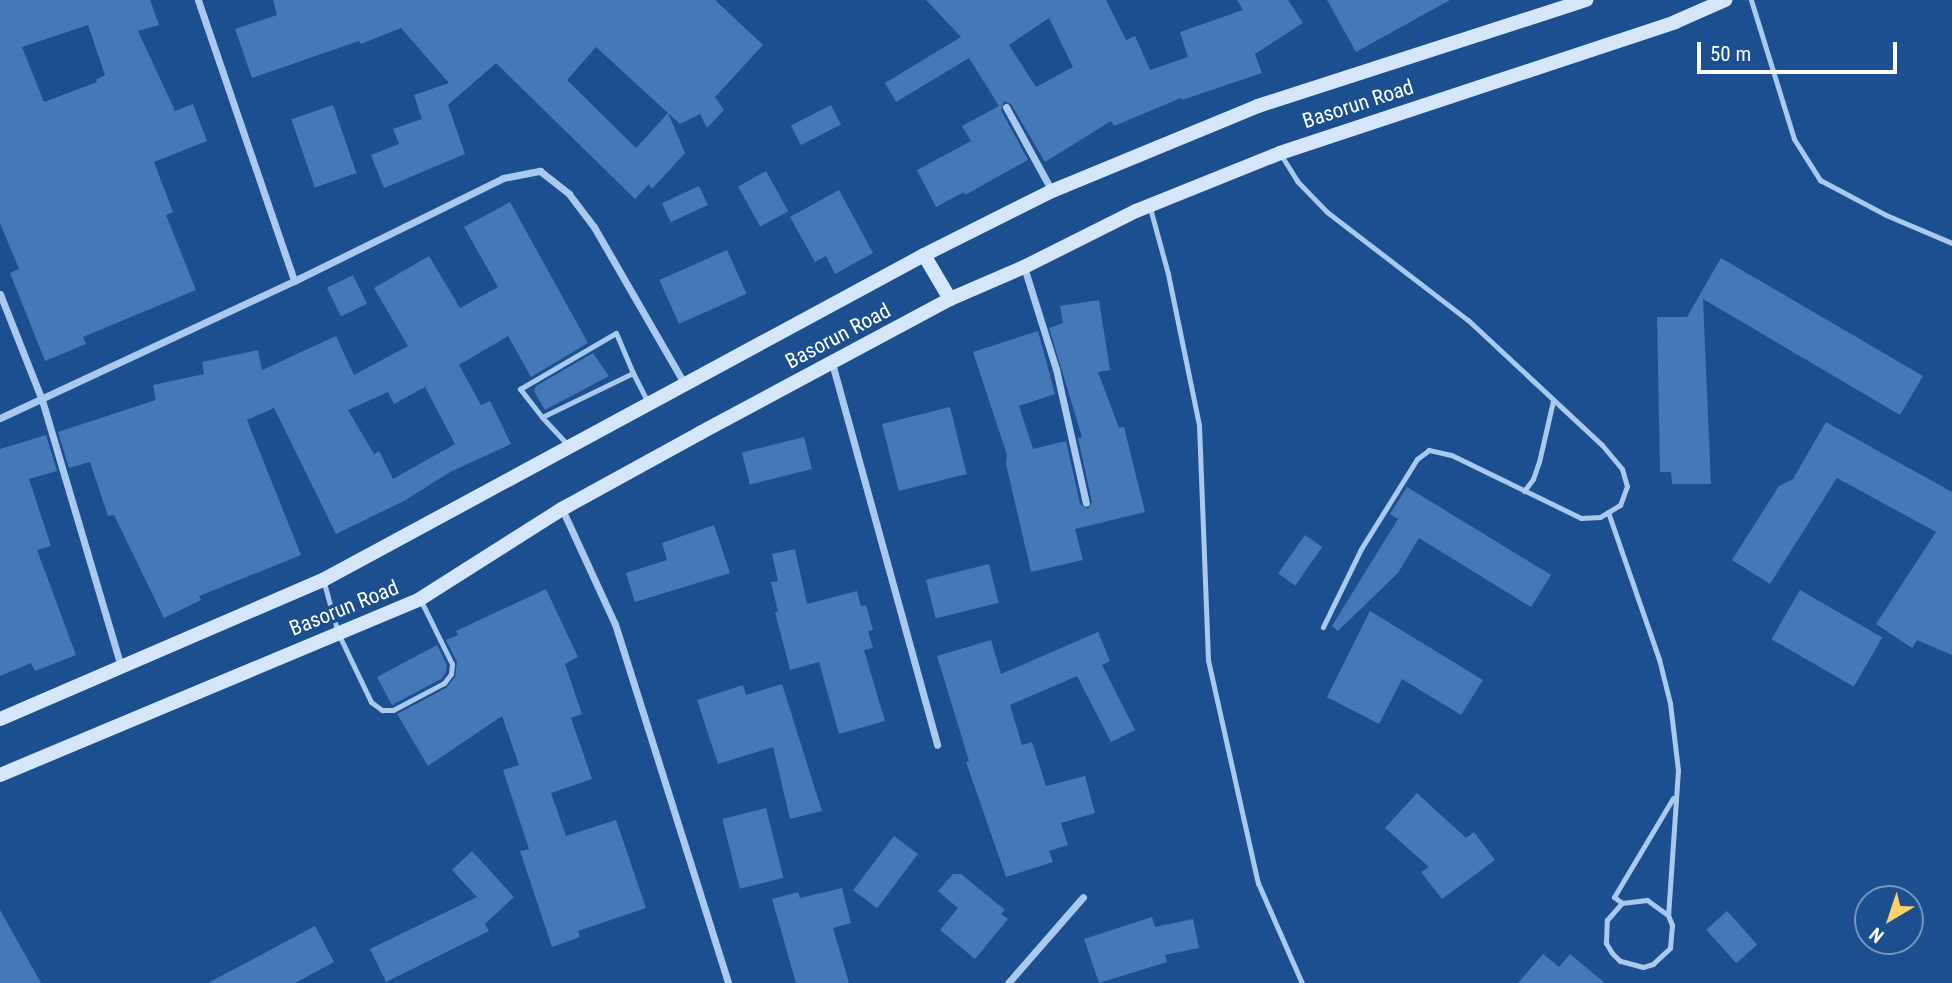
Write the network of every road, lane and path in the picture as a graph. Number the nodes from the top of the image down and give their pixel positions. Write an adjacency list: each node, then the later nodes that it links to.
1 (198, 0): 12 (street)
2 (1586, 0): 7 (main road, Basorun Road)
3 (1725, 0): 6 (main road, Basorun Road)
4 (1751, 0): 9 (lane)
5 (1006, 107): 7 (street)
6 (1280, 153): 8 (main road, Basorun Road); 19 (lane)
7 (1052, 191): 10 (main road, Basorun Road)
8 (1149, 205): 11 (main road, Basorun Road); 42 (lane)
9 (1952, 243)
10 (924, 254): 14 (main road); 17 (main road, Basorun Road)
11 (1024, 267): 14 (main road, Basorun Road); 25 (street)
12 (294, 281): 17 (street); 18 (street)
13 (0, 295): 18 (street)
14 (950, 299): 15 (main road, Basorun Road)
15 (832, 363): 26 (main road, Basorun Road); 34 (street)
16 (633, 373): 20 (lane); 21 (lane); 21 (lane)
17 (684, 383): 20 (main road, Basorun Road)
18 (42, 400): 22 (street); 32 (street)
19 (1553, 401): 24 (lane); 27 (lane)
20 (648, 403): 23 (main road, Basorun Road)
21 (542, 417): 23 (lane)
22 (0, 418)
23 (569, 446): 28 (main road, Basorun Road)
24 (1524, 491): 27 (lane); 30 (lane)
25 (1086, 503)
26 (562, 509): 29 (main road, Basorun Road); 40 (street)
27 (1608, 512): 36 (lane)
28 (323, 580): 31 (lane); 32 (main road, Basorun Road)
29 (420, 599): 31 (main road, Basorun Road); 31 (lane)
30 (1323, 627)
31 (338, 633): 35 (main road, Basorun Road)
32 (122, 669): 33 (main road, Basorun Road)
33 (0, 719)
34 (937, 745)
35 (0, 775)
36 (1675, 795): 38 (lane); 39 (lane)
37 (1083, 897): 41 (street)
38 (1622, 903): 39 (lane); 39 (lane)
39 (1668, 915)
40 (728, 983)
41 (1008, 983)
42 (1302, 983)

